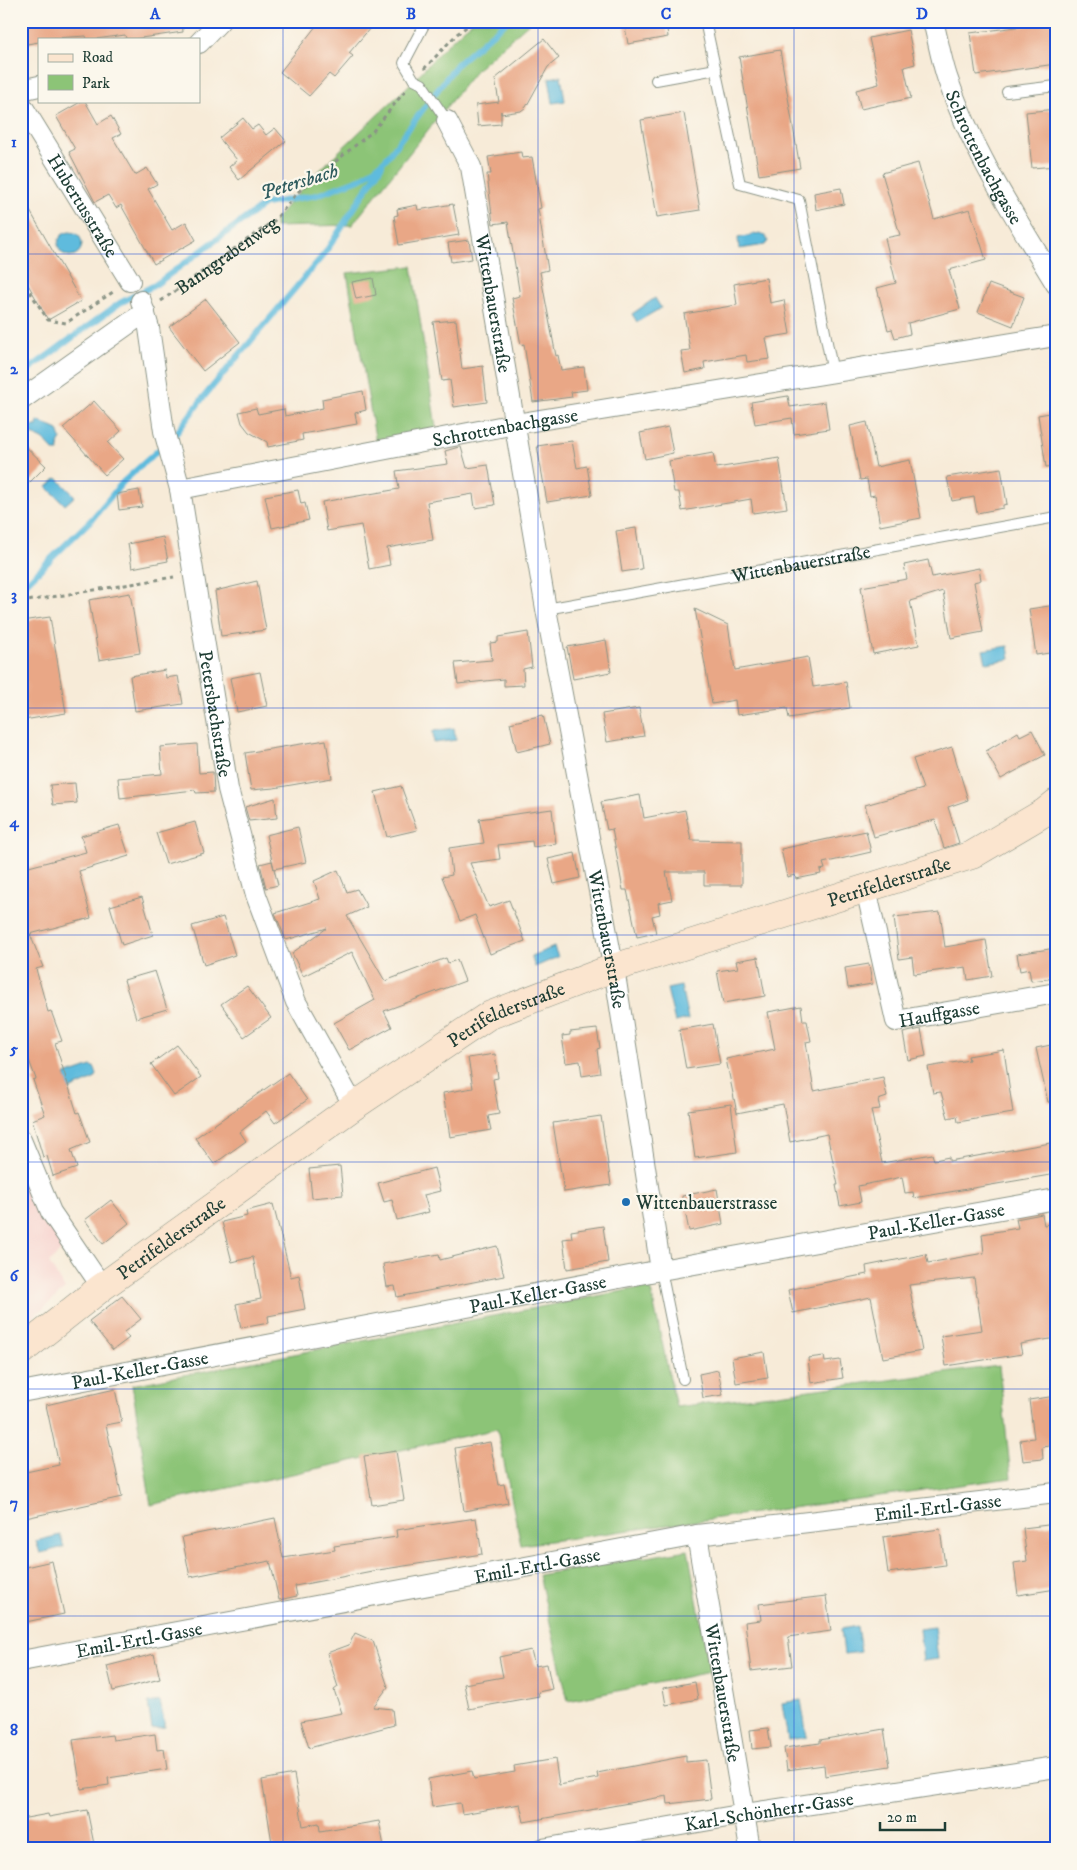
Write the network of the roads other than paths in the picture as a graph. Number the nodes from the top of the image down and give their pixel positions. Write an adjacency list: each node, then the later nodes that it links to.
1 (220, 21): 5 (street)
2 (426, 21): 13 (lane, Wittenbauerstraße)
3 (705, 21): 6 (lane)
4 (933, 21): 15 (street, Schrottenbachgasse)
5 (200, 42)
6 (716, 69): 7 (lane); 17 (lane)
7 (656, 80)
8 (38, 86): 10 (street)
9 (1056, 86): 11 (lane)
10 (21, 90)
11 (1007, 92)
12 (21, 104): 14 (street, Hubertusstraße)
13 (446, 121): 19 (street, Wittenbauerstraße)
14 (130, 281)
15 (1056, 284)
16 (1056, 336): 17 (street, Schrottenbachgasse)
17 (833, 373): 19 (street, Schrottenbachgasse)
18 (21, 400): 20 (street, Petersbachstraße)
19 (515, 424): 20 (street, Schrottenbachgasse); 22 (street, Wittenbauerstraße)
20 (180, 489): 27 (street, Petersbachstraße)
21 (1056, 517): 22 (lane, Wittenbauerstraße)
22 (546, 609): 25 (street, Wittenbauerstraße)
23 (1056, 804): 24 (main road, Petrifelderstraße)
24 (866, 890): 25 (main road, Petrifelderstraße); 26 (street, Hauffgasse)
25 (613, 968): 27 (main road, Petrifelderstraße); 30 (street, Wittenbauerstraße)
26 (1056, 993)
27 (354, 1106): 31 (main road, Petrifelderstraße)
28 (21, 1140): 31 (street)
29 (1056, 1199): 30 (street, Paul-Keller-Gasse)
30 (661, 1270): 33 (lane); 34 (street, Paul-Keller-Gasse)
31 (102, 1287): 32 (main road, Petrifelderstraße)
32 (21, 1351)
33 (683, 1379)
34 (21, 1392)
35 (1056, 1493): 36 (street, Emil-Ertl-Gasse)
36 (697, 1536): 37 (street, Emil-Ertl-Gasse); 39 (street, Wittenbauerstraße)
37 (21, 1661)
38 (1056, 1767): 39 (street, Karl-Schönherr-Gasse)
39 (746, 1814): 40 (street, Karl-Schönherr-Gasse); 41 (street, Wittenbauerstraße)
40 (542, 1849)
41 (750, 1849)

